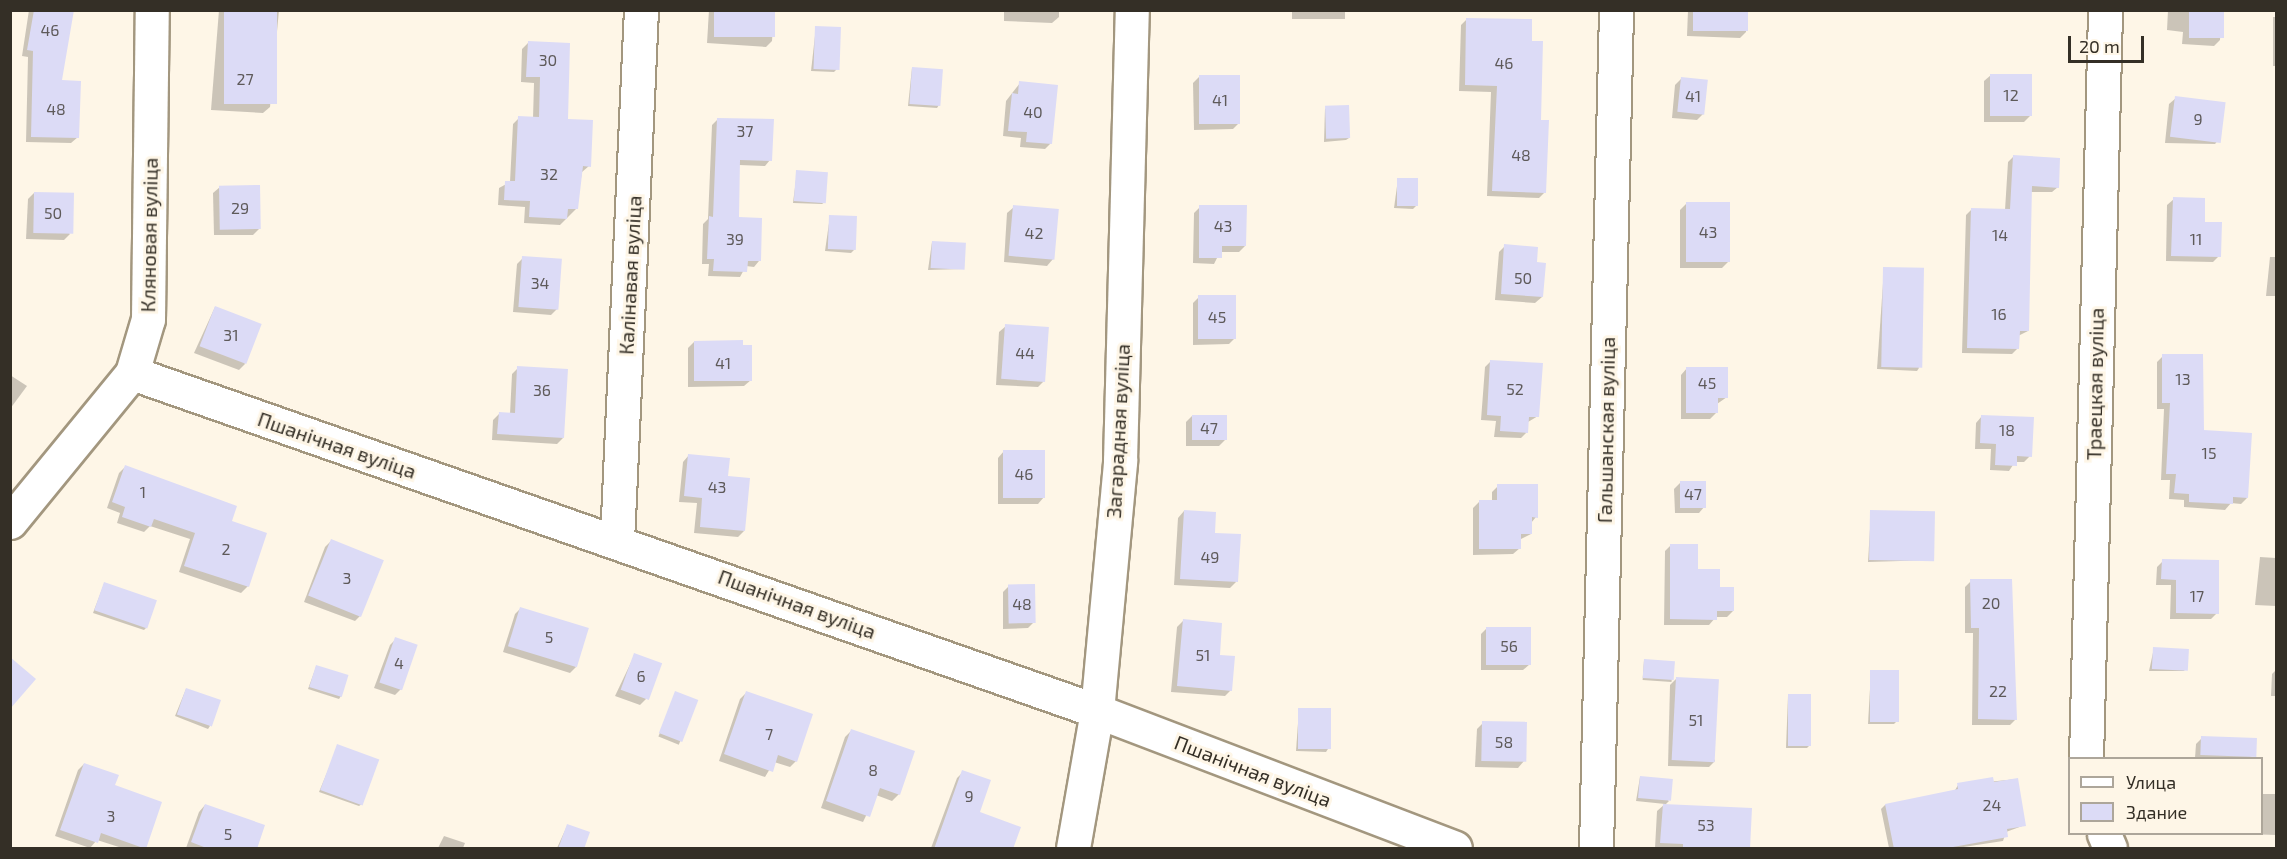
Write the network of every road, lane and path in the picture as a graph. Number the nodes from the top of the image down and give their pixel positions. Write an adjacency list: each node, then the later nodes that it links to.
1 (152, 10): 6 (street, Кляновая вуліца)
2 (641, 10): 8 (street, Калінавая вуліца)
3 (1132, 10): 9 (street, Загарадная вуліца)
4 (1617, 10): 14 (street, Гальшанская вуліца)
5 (2105, 10): 10 (street, Траецкая вуліца)
6 (132, 373): 7 (street, Кляновая вуліца); 8 (street, Пшанічная вуліца)
7 (10, 522)
8 (617, 540): 9 (street, Пшанічная вуліца)
9 (1097, 711): 12 (street, Загарадная вуліца); 13 (street, Пшанічная вуліца)
10 (2086, 757)
11 (2104, 835): 15 (street)
12 (1073, 849)
13 (1455, 849)
14 (1596, 849)
15 (2110, 849)

